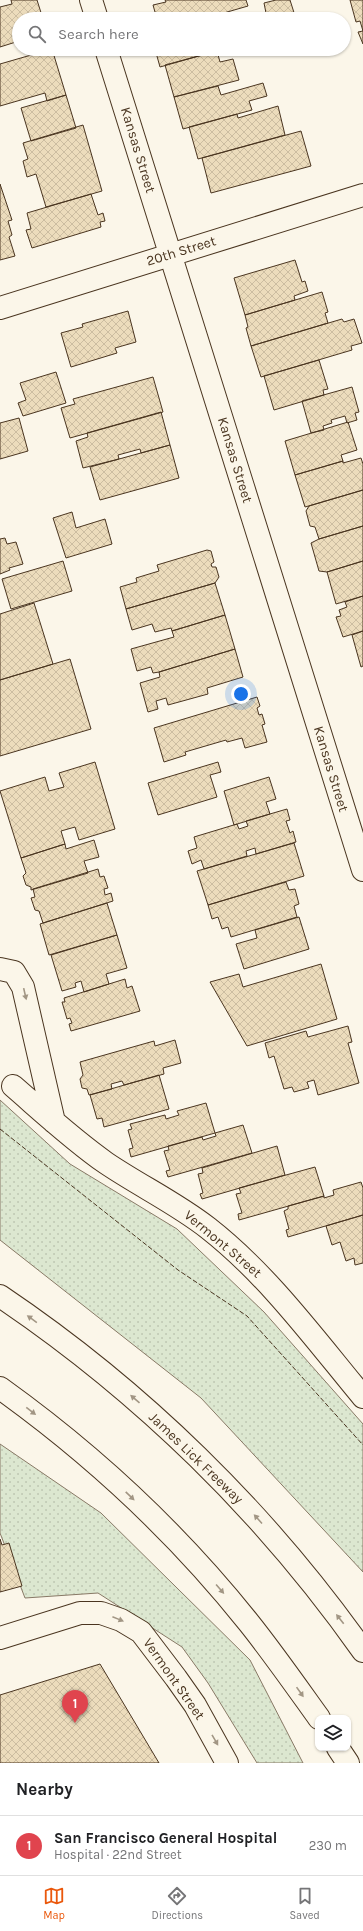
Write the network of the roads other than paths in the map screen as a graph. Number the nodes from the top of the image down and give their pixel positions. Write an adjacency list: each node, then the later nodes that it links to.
1 (91, 0): 2 (main road)
2 (95, 12)
3 (108, 56): 5 (main road, Kansas Street)
4 (363, 194): 5 (main road, 20th Street)
5 (171, 255): 6 (main road, 20th Street); 7 (main road, Kansas Street)
6 (0, 308)
7 (363, 870)
8 (0, 969): 10 (main road, one-way to 10)
9 (13, 1086): 10 (main road, Vermont Street)
10 (54, 1122): 13 (main road, Vermont Street)
11 (0, 1296): 15 (main road, James Lick Freeway, one-way to 11)
12 (0, 1388): 16 (main road, one-way to 16)
13 (363, 1397)
14 (0, 1638): 18 (main road, Vermont Street, one-way to 18)
15 (363, 1651)
16 (316, 1715)
17 (340, 1751): 19 (main road)
18 (227, 1763)
19 (348, 1763)

